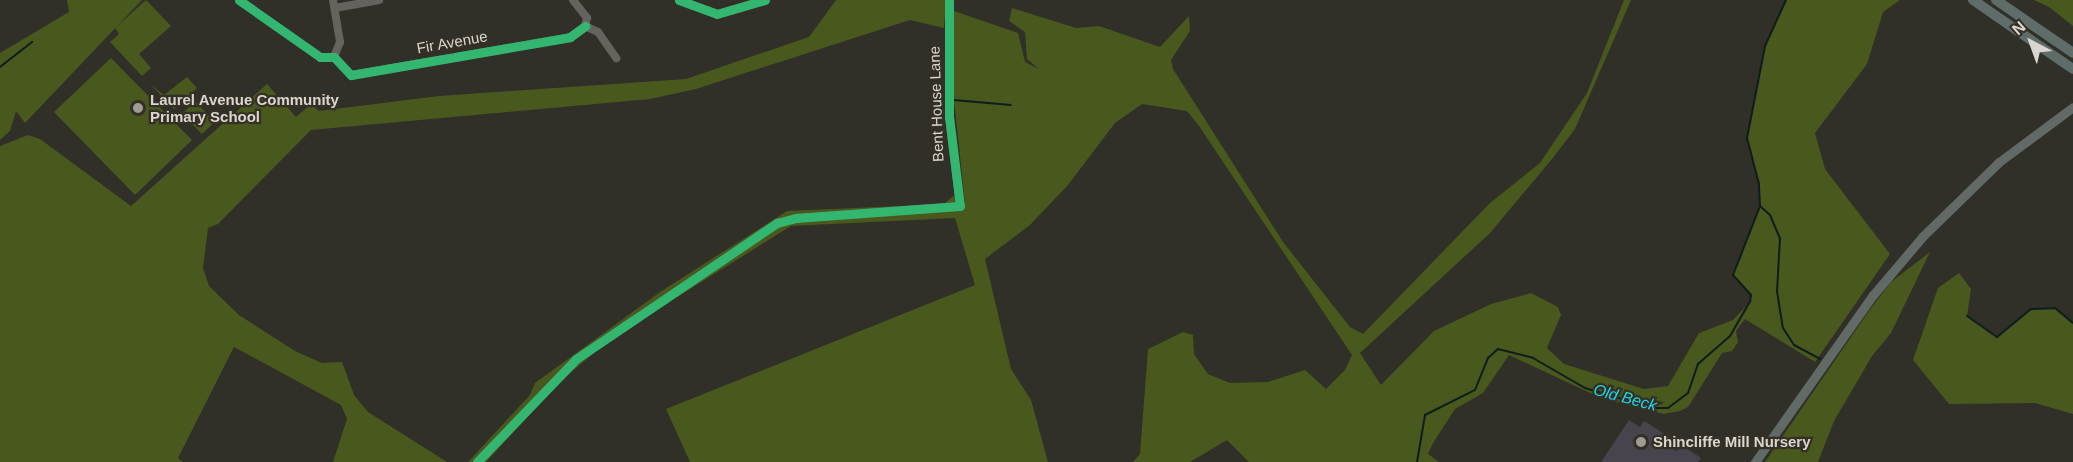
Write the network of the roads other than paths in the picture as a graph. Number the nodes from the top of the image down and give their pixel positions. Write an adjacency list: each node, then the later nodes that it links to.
1 (239, 0): 12 (street)
2 (379, 0): 9 (street)
3 (573, 0): 10 (street)
4 (679, 0): 5 (street)
5 (765, 0)
6 (949, 0): 16 (street, Bent House Lane)
7 (1973, 0): 14 (highway)
8 (1996, 0): 11 (highway)
9 (334, 4): 12 (street)
10 (585, 27): 12 (street, Fir Avenue); 13 (street)
11 (2073, 53)
12 (332, 58)
13 (616, 58)
14 (2073, 69)
15 (2073, 107): 17 (main road)
16 (477, 462)
17 (1755, 462)

